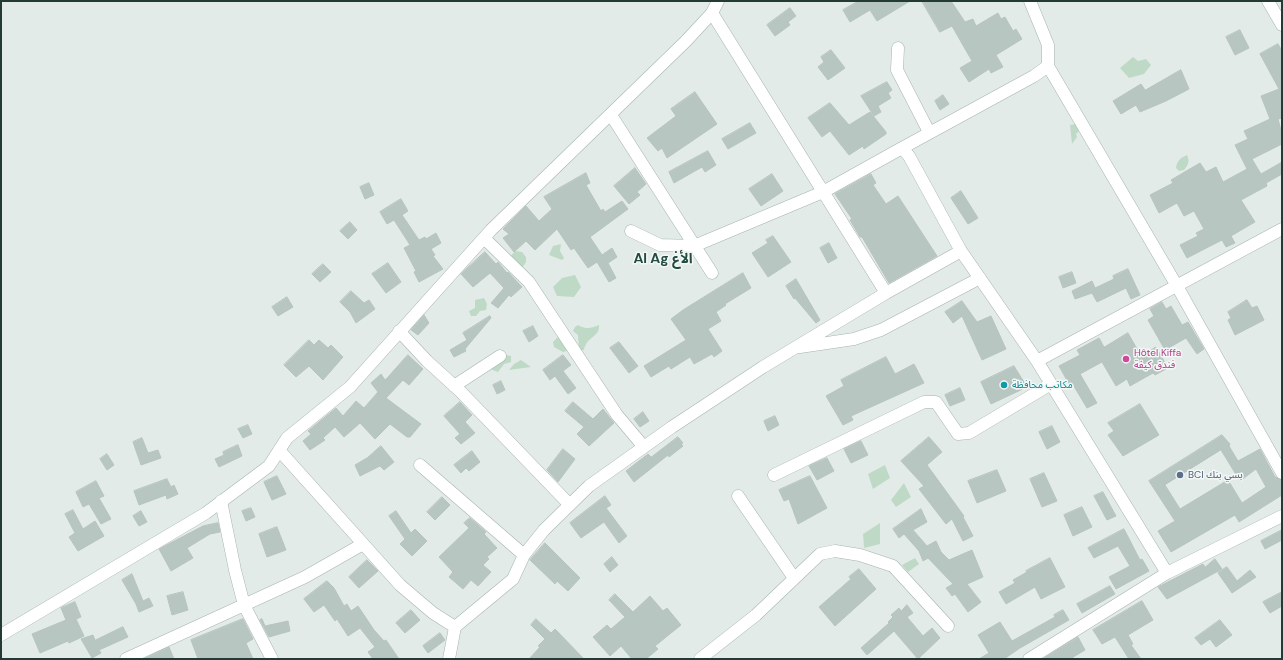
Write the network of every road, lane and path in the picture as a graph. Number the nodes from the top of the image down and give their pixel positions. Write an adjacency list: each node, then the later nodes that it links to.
1 (718, 1): 4 (street)
2 (1030, 1): 7 (street)
3 (1268, 1): 5 (street)
4 (712, 14): 8 (street); 11 (street)
5 (1282, 25)
6 (898, 48): 9 (street)
7 (1048, 66): 9 (street); 19 (street)
8 (610, 115): 14 (street); 15 (street)
9 (929, 132): 10 (street)
10 (902, 148): 11 (street); 16 (street)
11 (823, 192): 15 (street); 20 (street)
12 (1282, 229): 19 (street)
13 (632, 231): 15 (street)
14 (484, 238): 21 (street); 27 (street)
15 (694, 246): 17 (street)
16 (961, 251): 18 (street); 20 (street)
17 (712, 273)
18 (980, 278): 22 (street); 24 (street)
19 (1177, 286): 24 (street); 30 (street)
20 (886, 293): 22 (street)
21 (399, 331): 26 (street); 28 (street)
22 (795, 348): 27 (street)
23 (500, 356): 26 (street)
24 (1036, 361): 25 (street)
25 (1051, 384): 31 (street); 38 (street)
26 (454, 386): 34 (street)
27 (644, 447): 34 (street)
28 (279, 450): 33 (street); 36 (street)
29 (420, 465): 37 (street)
30 (1282, 472)
31 (774, 475)
32 (738, 496): 39 (street)
33 (222, 501): 40 (street); 43 (street)
34 (570, 505): 37 (street)
35 (1282, 516): 38 (street)
36 (363, 544): 40 (street); 42 (street)
37 (524, 555): 42 (street)
38 (1167, 573): 48 (street)
39 (794, 578): 41 (street); 47 (street)
40 (244, 605): 44 (street); 45 (street)
41 (948, 626)
42 (455, 627): 46 (street)
43 (1, 635)
44 (126, 659)
45 (272, 659)
46 (449, 659)
47 (700, 659)
48 (1029, 659)

